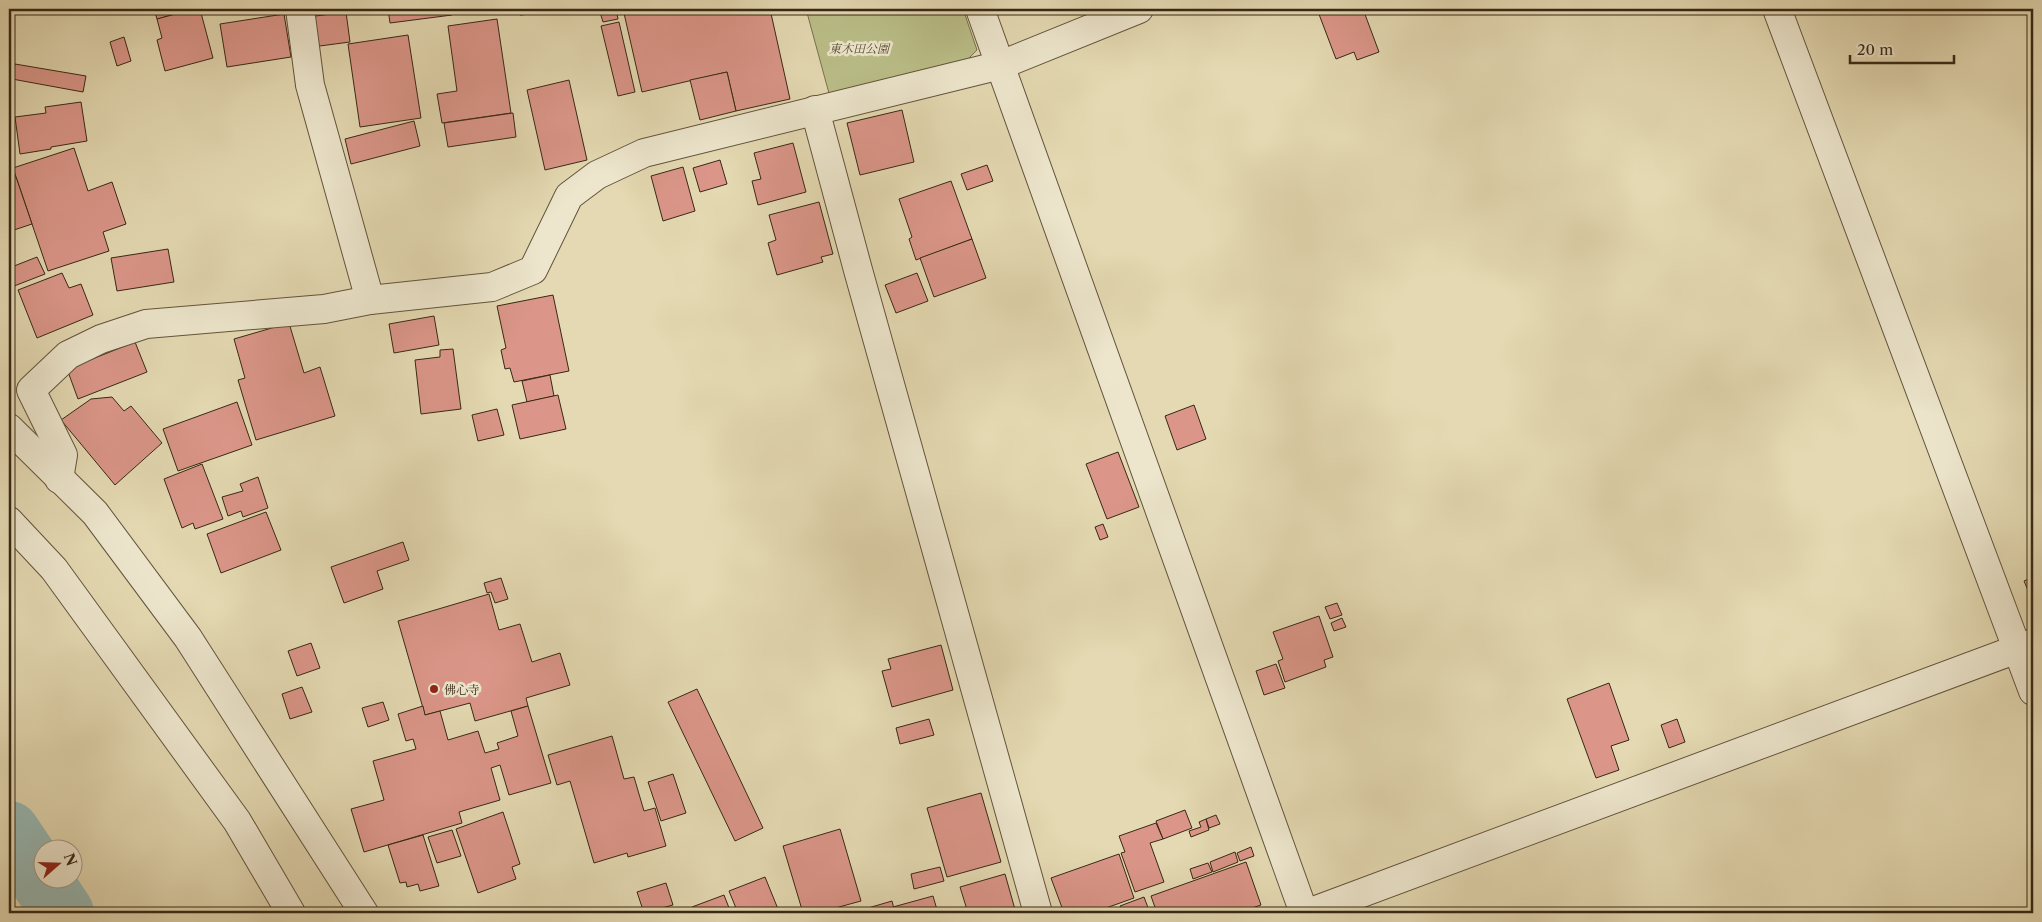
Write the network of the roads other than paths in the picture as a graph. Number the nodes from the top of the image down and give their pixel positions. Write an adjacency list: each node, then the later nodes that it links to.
1 (300, 9): 7 (street)
2 (980, 9): 5 (street)
3 (1140, 9): 5 (street)
4 (1777, 9): 11 (street)
5 (1001, 65): 6 (street); 16 (street)
6 (815, 110): 7 (street); 15 (street)
7 (370, 300): 9 (street)
8 (9, 428): 9 (street)
9 (59, 479): 14 (street)
10 (9, 521): 13 (street)
11 (2026, 646): 12 (street); 16 (street)
12 (2033, 691)
13 (291, 913)
14 (364, 913)
15 (1038, 913)
16 (1306, 913)

